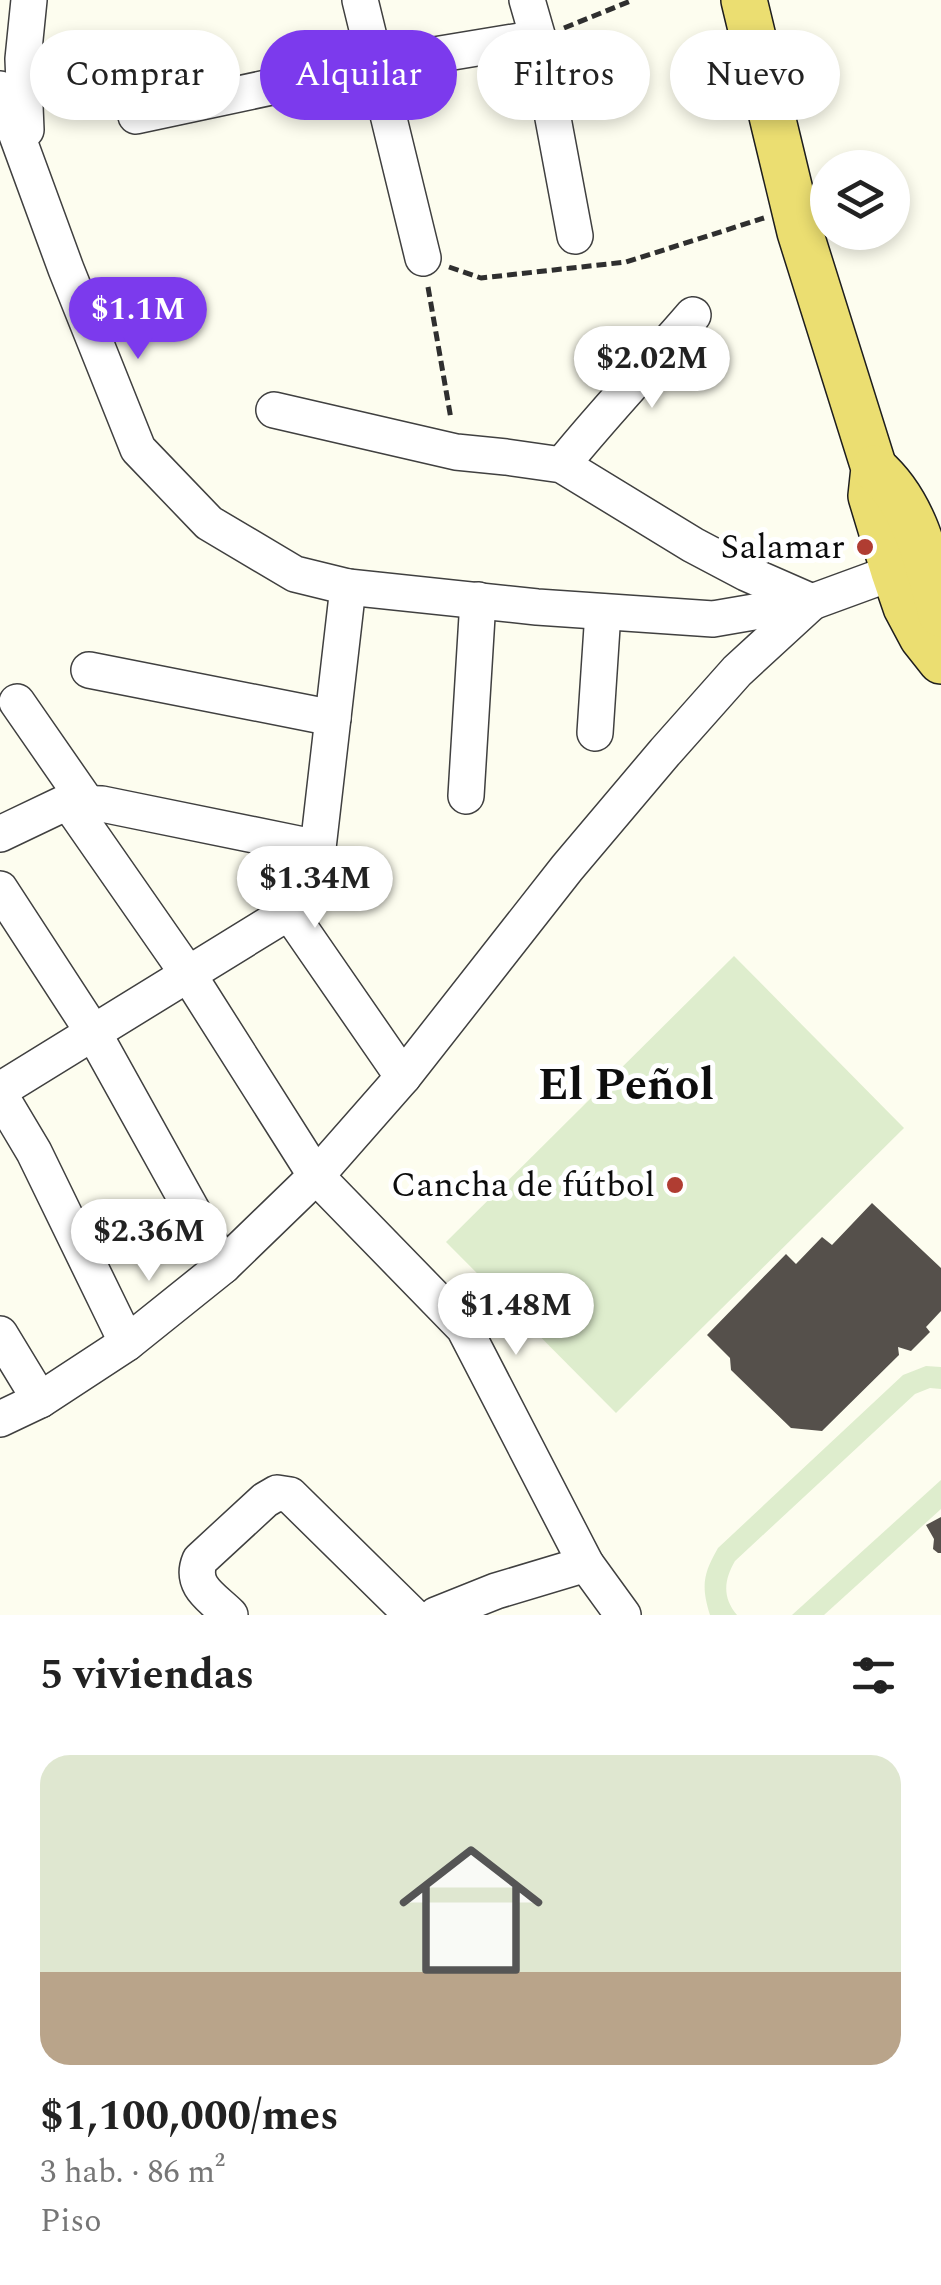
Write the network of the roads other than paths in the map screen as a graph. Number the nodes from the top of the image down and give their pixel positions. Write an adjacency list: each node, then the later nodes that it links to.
1 (29, 0): 10 (street)
2 (360, 0): 5 (street)
3 (527, 0): 6 (street)
4 (755, 9): 16 (main road)
5 (366, 30)
6 (536, 30)
7 (0, 89): 10 (street)
8 (388, 120): 12 (street)
9 (553, 120): 11 (street)
10 (28, 166): 18 (street)
11 (575, 236)
12 (423, 258)
13 (693, 314): 15 (street)
14 (274, 410): 15 (street)
15 (562, 465): 20 (street)
16 (874, 468): 17 (main road); 22 (main road)
17 (894, 572): 20 (street); 23 (main road)
18 (348, 586): 19 (street); 26 (street)
19 (478, 600): 21 (street); 28 (street)
20 (812, 602): 21 (street); 36 (street)
21 (602, 612): 27 (street)
22 (941, 614)
23 (941, 661)
24 (89, 670): 26 (street)
25 (17, 702): 29 (street)
26 (333, 718): 31 (street)
27 (596, 732)
28 (466, 796)
29 (78, 803): 30 (street); 31 (street); 34 (street)
30 (0, 834)
31 (318, 848): 33 (street)
32 (0, 889): 35 (street)
33 (289, 912): 34 (street); 36 (street)
34 (188, 974): 35 (street); 38 (street)
35 (92, 1032): 37 (street); 39 (street)
36 (403, 1077): 38 (street)
37 (0, 1092): 41 (street)
38 (316, 1176): 39 (street); 44 (street)
39 (222, 1266): 41 (street)
40 (0, 1334): 42 (street)
41 (127, 1343): 42 (street)
42 (40, 1400): 43 (street)
43 (0, 1419)
44 (586, 1564): 47 (street); 48 (street)
45 (230, 1615): 46 (street)
46 (412, 1615)
47 (436, 1615)
48 (623, 1615)

